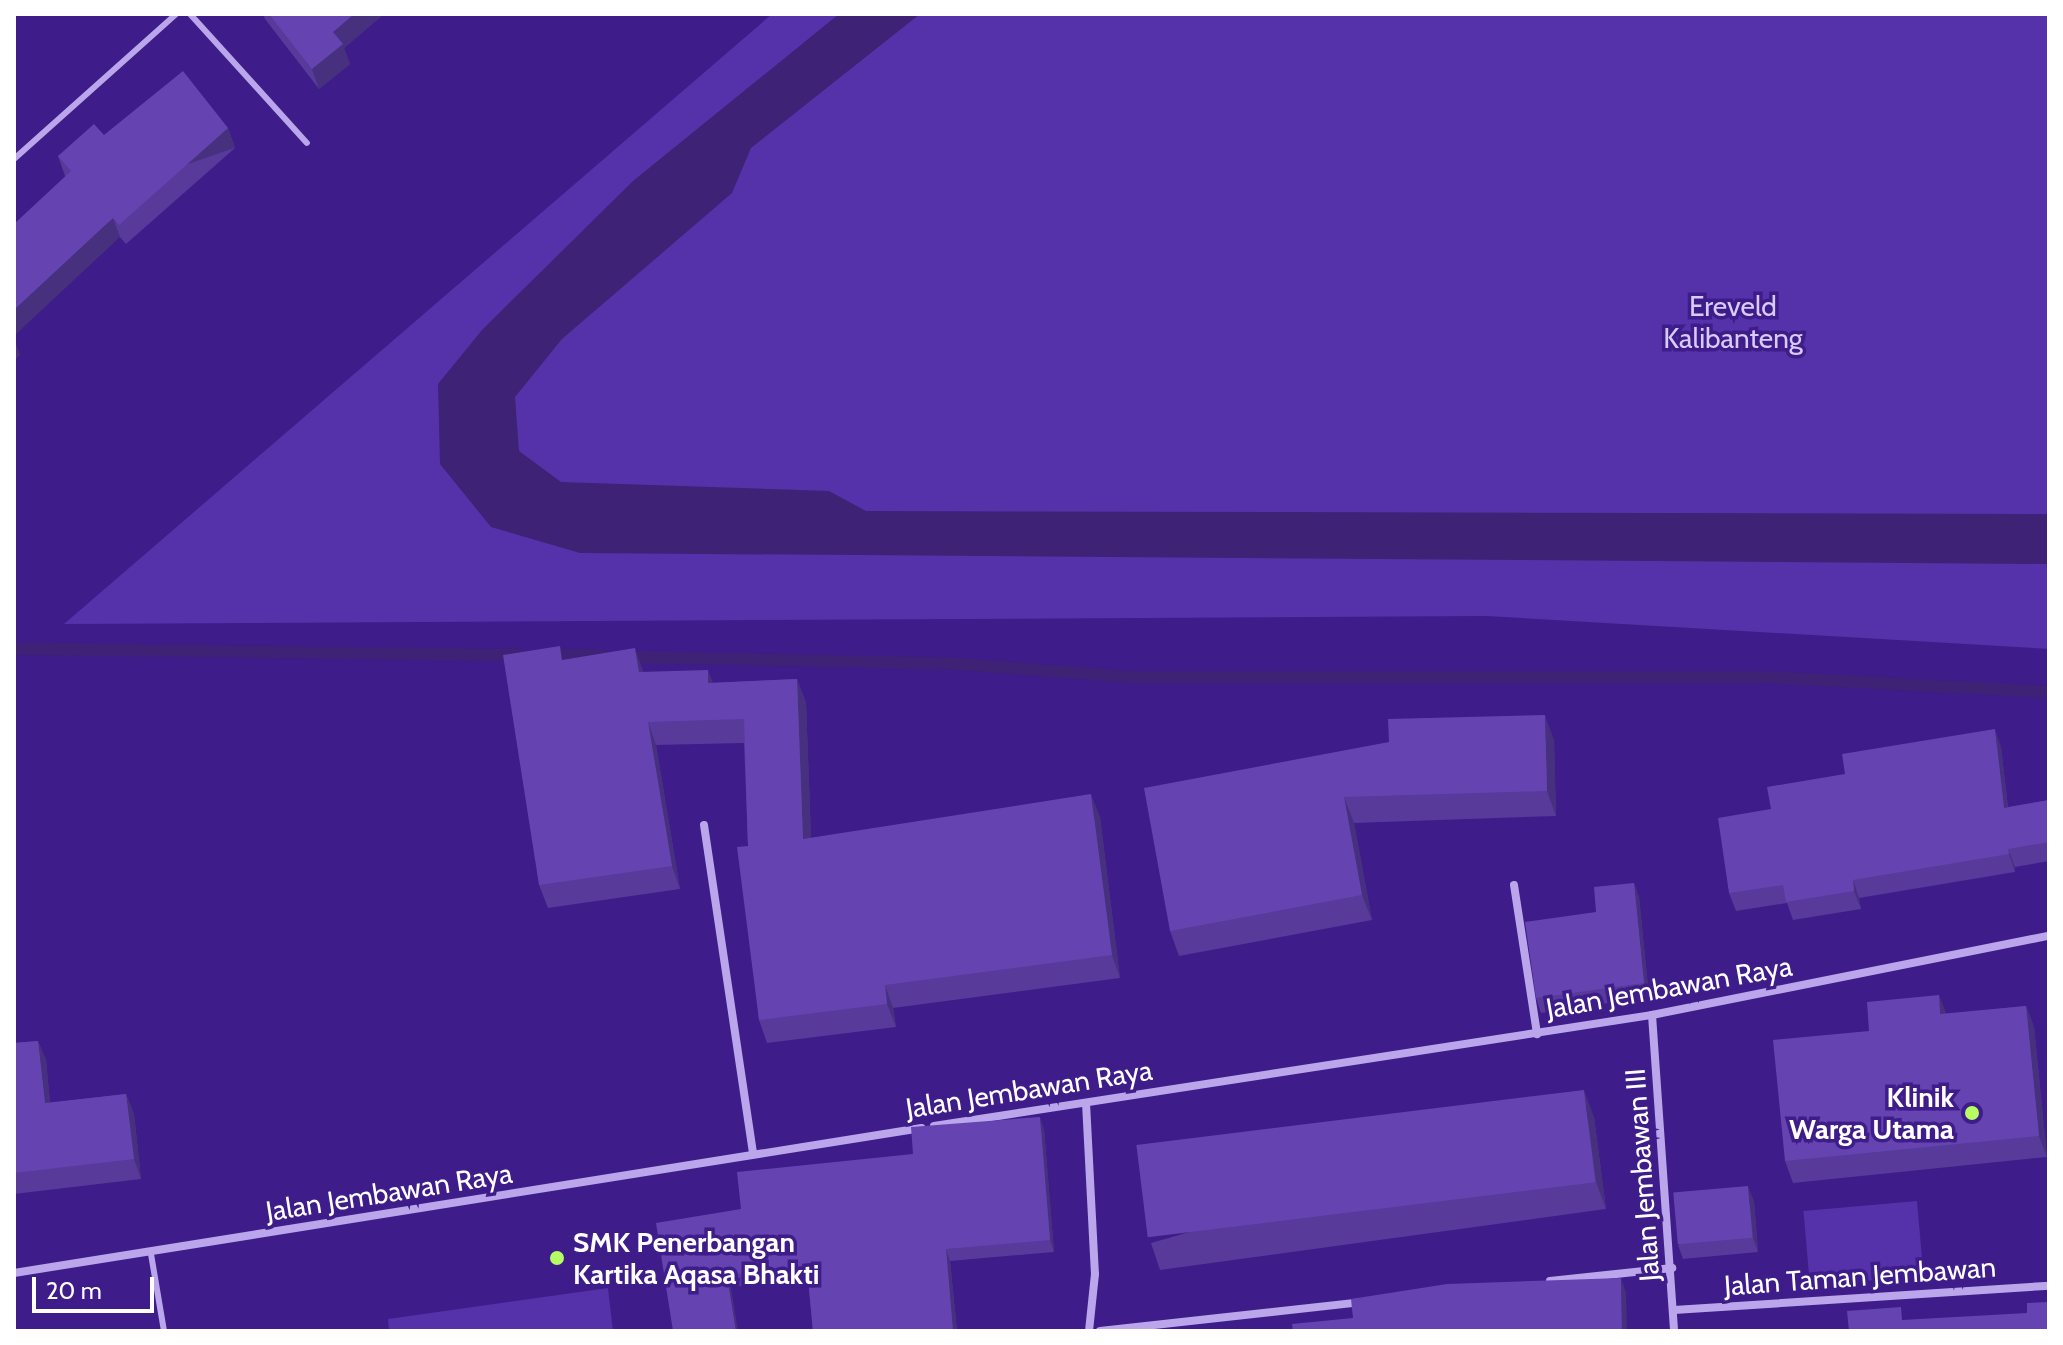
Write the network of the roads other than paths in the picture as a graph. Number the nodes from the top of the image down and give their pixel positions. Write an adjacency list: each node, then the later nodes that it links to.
1 (176, 14): 4 (lane)
2 (190, 14): 3 (lane)
3 (307, 143)
4 (14, 159)
5 (704, 825): 11 (street)
6 (1514, 885): 9 (street)
7 (2049, 936): 8 (street, Jalan Jembawan Raya)
8 (1652, 1015): 9 (street, Jalan Jembawan Raya); 13 (street, Jalan Jembawan III)
9 (1537, 1034): 10 (street, Jalan Jembawan Raya)
10 (1086, 1103): 11 (street, Jalan Jembawan Raya); 20 (street)
11 (753, 1154): 12 (street, Jalan Jembawan Raya)
12 (151, 1254): 14 (street, Jalan Jembawan Raya); 19 (lane)
13 (1672, 1268): 15 (street); 18 (street, Jalan Jembawan III)
14 (14, 1273)
15 (1533, 1283)
16 (2049, 1286): 18 (street, Jalan Taman Jembawan)
17 (1378, 1300): 21 (street)
18 (1674, 1310): 22 (street, Jalan Jembawan III)
19 (164, 1331)
20 (1089, 1331)
21 (1100, 1331)
22 (1674, 1331)

